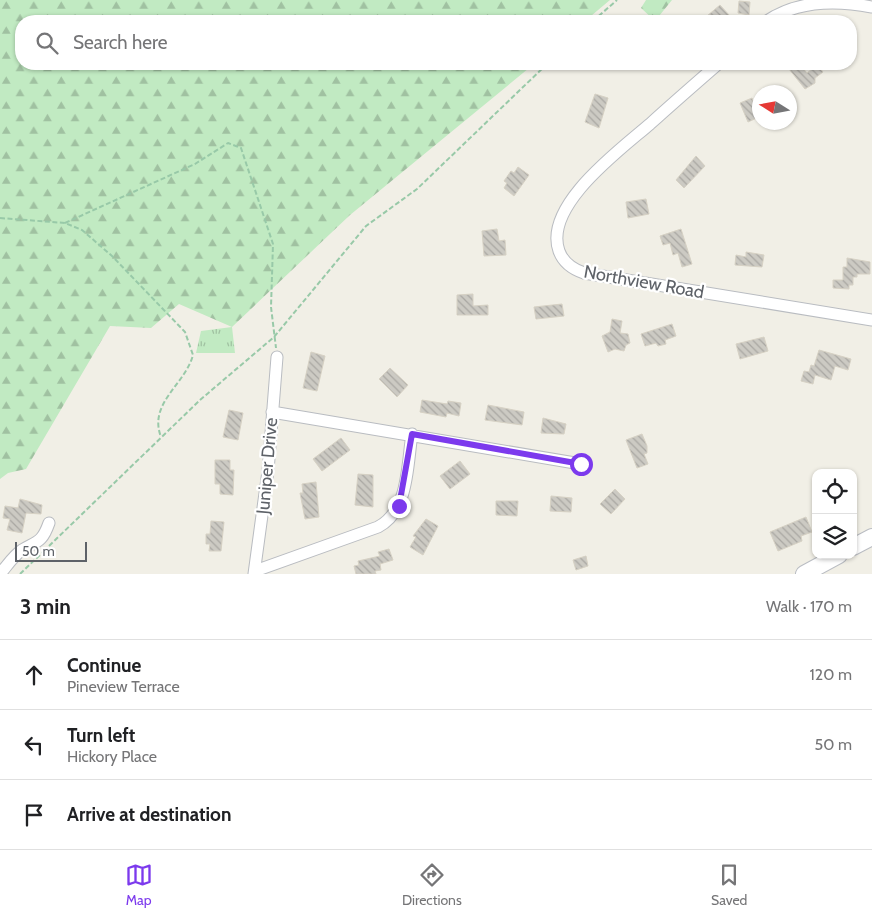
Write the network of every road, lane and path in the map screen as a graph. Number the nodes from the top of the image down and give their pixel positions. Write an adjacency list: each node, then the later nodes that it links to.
1 (617, 0): 3 (path)
2 (872, 7): 4 (street)
3 (600, 15)
4 (778, 15)
5 (541, 70): 10 (path)
6 (711, 70): 9 (street, Northview Road)
7 (0, 218): 8 (path)
8 (65, 223): 10 (path); 14 (path)
9 (872, 320)
10 (274, 337): 11 (path); 14 (path)
11 (277, 357): 12 (street, Juniper Drive)
12 (272, 412): 13 (street); 20 (street, Juniper Drive)
13 (412, 434): 15 (street); 20 (street)
14 (161, 437): 22 (path)
15 (581, 464)
16 (49, 523): 21 (street)
17 (872, 537): 18 (street)
18 (857, 545)
19 (831, 559): 23 (street)
20 (254, 573)
21 (0, 574)
22 (20, 574)
23 (804, 574)

